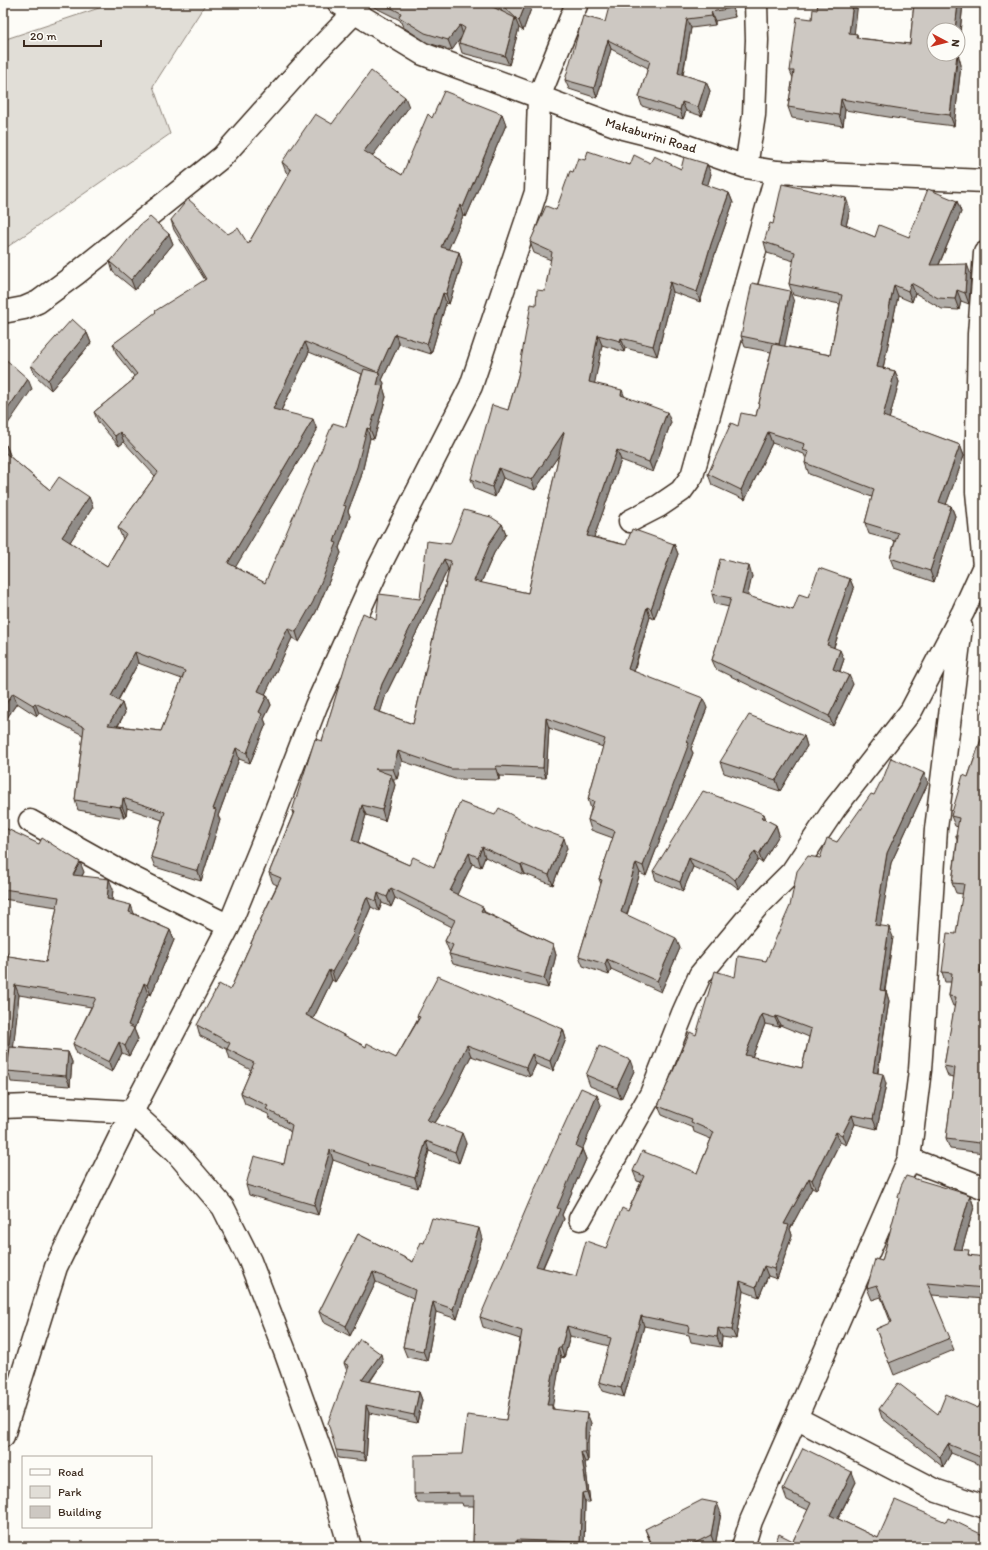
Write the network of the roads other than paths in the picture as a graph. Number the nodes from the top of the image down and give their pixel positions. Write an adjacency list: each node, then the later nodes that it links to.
1 (578, 3): 4 (street)
2 (756, 3): 5 (street)
3 (347, 7): 4 (street, Makaburini Road); 9 (street)
4 (539, 98): 5 (street, Makaburini Road); 14 (street)
5 (746, 167): 6 (street, Makaburini Road)
6 (777, 172): 7 (street, Makaburini Road); 10 (street)
7 (985, 181)
8 (985, 253): 11 (street)
9 (3, 312)
10 (630, 522)
11 (985, 566): 12 (street)
12 (963, 612): 17 (street); 19 (street)
13 (30, 821): 14 (street)
14 (229, 926): 16 (street)
15 (3, 1107): 16 (street)
16 (132, 1112): 21 (street); 23 (street)
17 (909, 1159): 18 (street); 20 (street)
18 (985, 1188)
19 (580, 1219)
20 (796, 1418): 22 (street); 24 (street)
21 (3, 1436)
22 (985, 1507)
23 (350, 1547)
24 (742, 1547)

